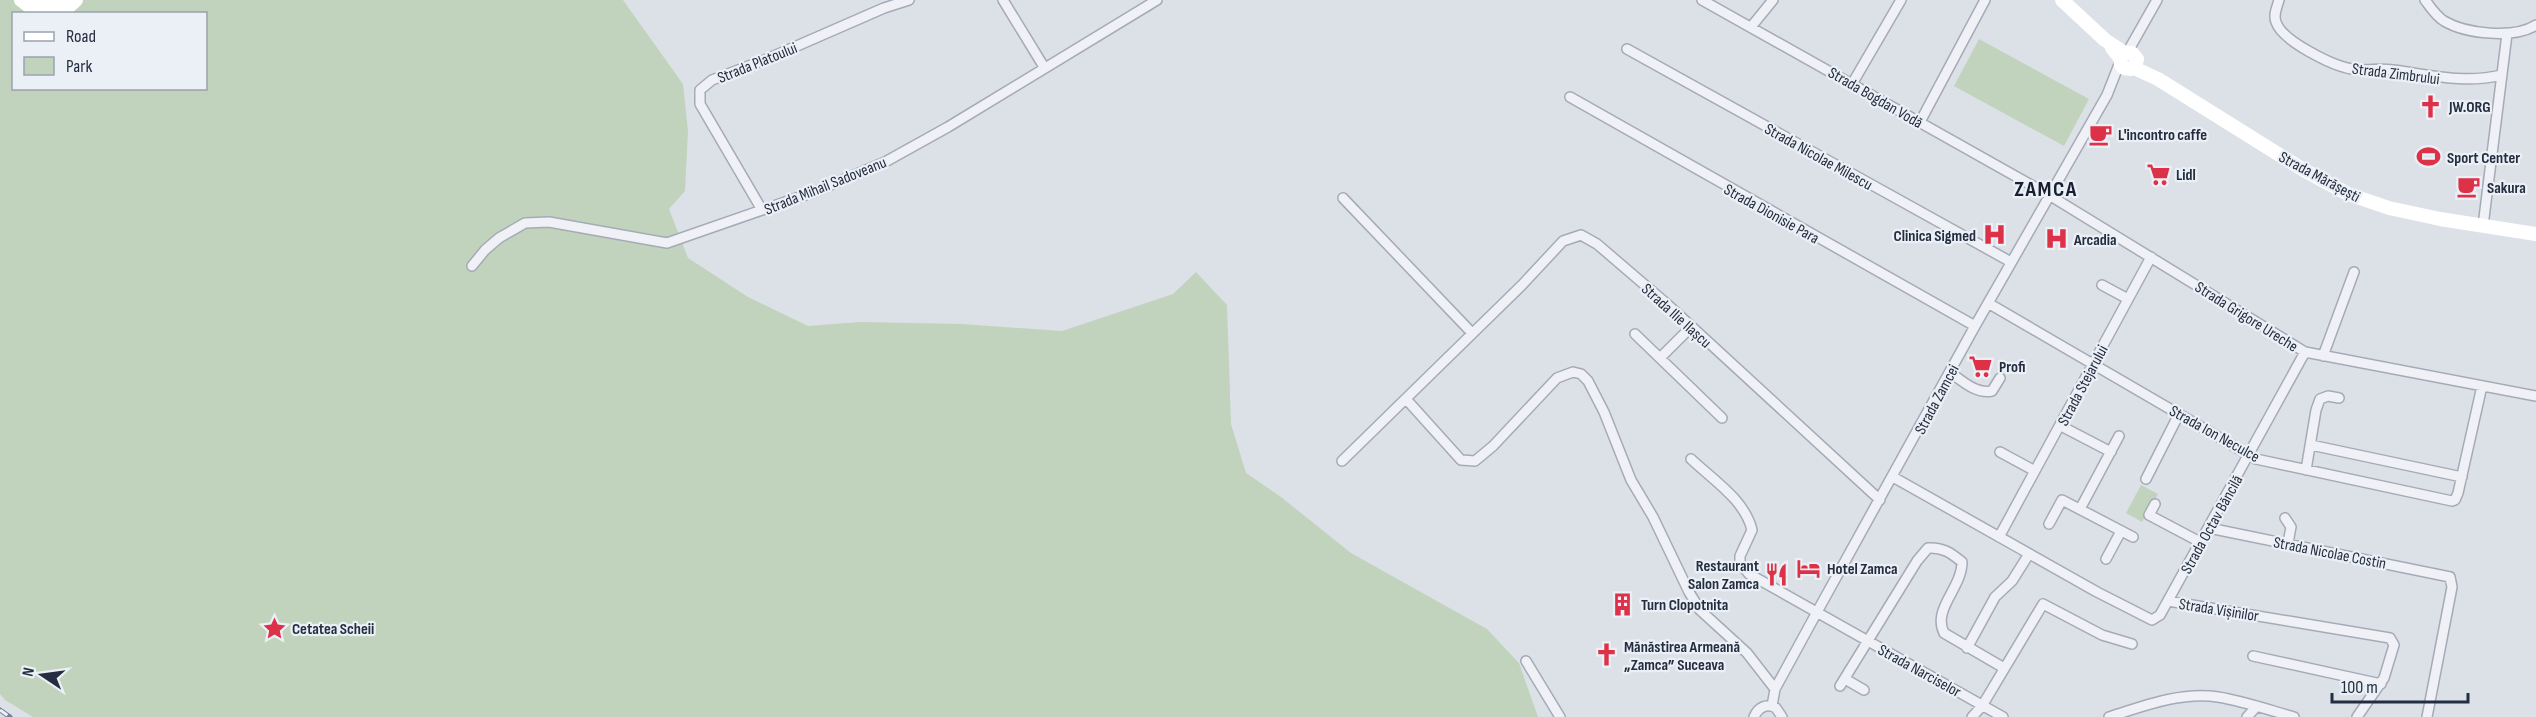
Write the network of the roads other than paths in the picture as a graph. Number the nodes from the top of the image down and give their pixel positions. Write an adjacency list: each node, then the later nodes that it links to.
1 (21, 0): 16 (street)
2 (36, 0): 3 (street)
3 (63, 0)
4 (76, 0): 17 (street)
5 (909, 0): 30 (street, Strada Platoului)
6 (1003, 0): 23 (street)
7 (1157, 0): 23 (street, Strada Mihail Sadoveanu)
8 (1702, 0): 19 (street, Strada Bogdan Vodă)
9 (1773, 0): 19 (street)
10 (1901, 0): 25 (street)
11 (1985, 0): 27 (street)
12 (2062, 0): 22 (street, Strada Mărășești)
13 (2157, 0): 22 (street, Strada Zamcei)
14 (2279, 0): 24 (street, Strada Zimbrului)
15 (2425, 0): 20 (street)
16 (40, 12)
17 (53, 12)
18 (2536, 25): 20 (street)
19 (1751, 27): 25 (street, Strada Bogdan Vodă)
20 (2507, 34): 24 (street)
21 (1627, 49): 34 (street, Strada Nicolae Milescu)
22 (2128, 60): 28 (street, Strada Zamcei); 31 (street, Strada Mărășești)
23 (1044, 67): 30 (street, Strada Mihail Sadoveanu)
24 (2502, 75): 31 (street)
25 (1852, 84): 27 (street, Strada Bogdan Vodă)
26 (1570, 97): 40 (street, Strada Dionisie Para)
27 (1920, 123): 28 (street, Strada Bogdan Vodă)
28 (2049, 195): 33 (street, Strada Grigore Ureche); 34 (street, Strada Zamcei)
29 (1343, 198): 42 (street)
30 (762, 210): 35 (street, Strada Mihail Sadoveanu)
31 (2483, 226): 32 (street, Strada Mărășești)
32 (2536, 234)
33 (2151, 257): 38 (street, Strada Stejarului); 44 (street, Strada Grigore Ureche)
34 (2011, 262): 39 (street, Strada Zamcei)
35 (472, 267)
36 (2354, 272): 45 (street)
37 (2102, 285): 38 (street)
38 (2128, 299): 47 (street, Strada Stejarului)
39 (1988, 303): 40 (street, Strada Zamcei); 47 (street, Strada Ion Neculce)
40 (1975, 326): 48 (street, Strada Zamcei)
41 (1691, 327): 42 (street, Strada Ilie Ilașcu); 46 (street); 69 (street, Strada Ilie Ilașcu)
42 (1472, 333): 53 (street, Strada Ilie Ilașcu)
43 (1635, 334): 46 (street)
44 (2305, 352): 45 (street, Strada Grigore Ureche); 61 (street, Strada Octav Băncilă)
45 (2323, 356): 50 (street, Strada Grigore Ureche)
46 (1660, 358): 55 (street)
47 (2093, 364): 54 (street, Strada Ion Neculce); 56 (street, Strada Stejarului)
48 (1950, 372): 49 (street); 66 (street, Strada Zamcei)
49 (2000, 378)
50 (2482, 386): 51 (street, Strada Grigore Ureche); 67 (street, Strada Ion Neculce)
51 (2536, 396)
52 (2339, 398): 58 (street)
53 (1406, 399): 63 (street, Strada Ilie Ilașcu); 91 (street)
54 (2179, 414): 61 (street, Strada Ion Neculce); 68 (street)
55 (1722, 418)
56 (2061, 426): 60 (street); 65 (street, Strada Stejarului)
57 (2119, 436): 60 (street)
58 (2311, 445): 64 (street); 67 (street)
59 (2000, 452): 65 (street)
60 (2110, 452): 71 (street)
61 (2249, 455): 64 (street, Strada Ion Neculce); 74 (street, Strada Octav Băncilă)
62 (1691, 459): 83 (street, Strada Narciselor)
63 (1342, 461)
64 (2306, 470): 67 (street, Strada Ion Neculce)
65 (2035, 471): 76 (street, Strada Stejarului)
66 (1893, 477): 69 (street, Strada Zamcei); 76 (street, Strada Vișinilor)
67 (2462, 477)
68 (2146, 479)
69 (1880, 500): 83 (street, Strada Zamcei)
70 (2155, 504): 78 (street)
71 (2080, 509): 73 (street); 75 (street)
72 (2285, 518): 79 (street)
73 (2049, 524)
74 (2209, 528): 78 (street, Strada Octav Băncilă); 79 (street, Strada Nicolae Costin)
75 (2121, 531): 77 (street); 81 (street)
76 (1999, 537): 80 (street, Strada Vișinilor)
77 (2133, 537)
78 (2200, 542): 82 (street, Strada Octav Băncilă)
79 (2289, 543): 105 (street, Strada Nicolae Costin)
80 (2029, 554): 82 (street, Strada Vișinilor); 86 (street)
81 (2106, 559)
82 (2168, 601): 90 (street, Strada Vișinilor)
83 (1817, 612): 84 (street, Strada Narciselor); 91 (street, Strada Zamcei)
84 (1868, 641): 86 (street, Strada Narciselor); 92 (street); 94 (street, Strada Narciselor)
85 (2132, 644): 89 (street)
86 (1967, 648): 89 (street, Strada Narciselor)
87 (2253, 656): 90 (street)
88 (1526, 661): 96 (street)
89 (2004, 668): 94 (street)
90 (2381, 684): 104 (street, Strada Vișinilor)
91 (1775, 690): 93 (street, Strada Zamcei)
92 (1864, 690)
93 (1772, 706): 97 (street); 98 (street)
94 (1982, 706): 99 (street); 100 (street, Strada Narciselor)
95 (2257, 706): 101 (street); 102 (street); 103 (street)
96 (1560, 717)
97 (1754, 717)
98 (1782, 717)
99 (1971, 717)
100 (2003, 717)
101 (2109, 717)
102 (2247, 717)
103 (2294, 717)
104 (2357, 717)
105 (2427, 717)

